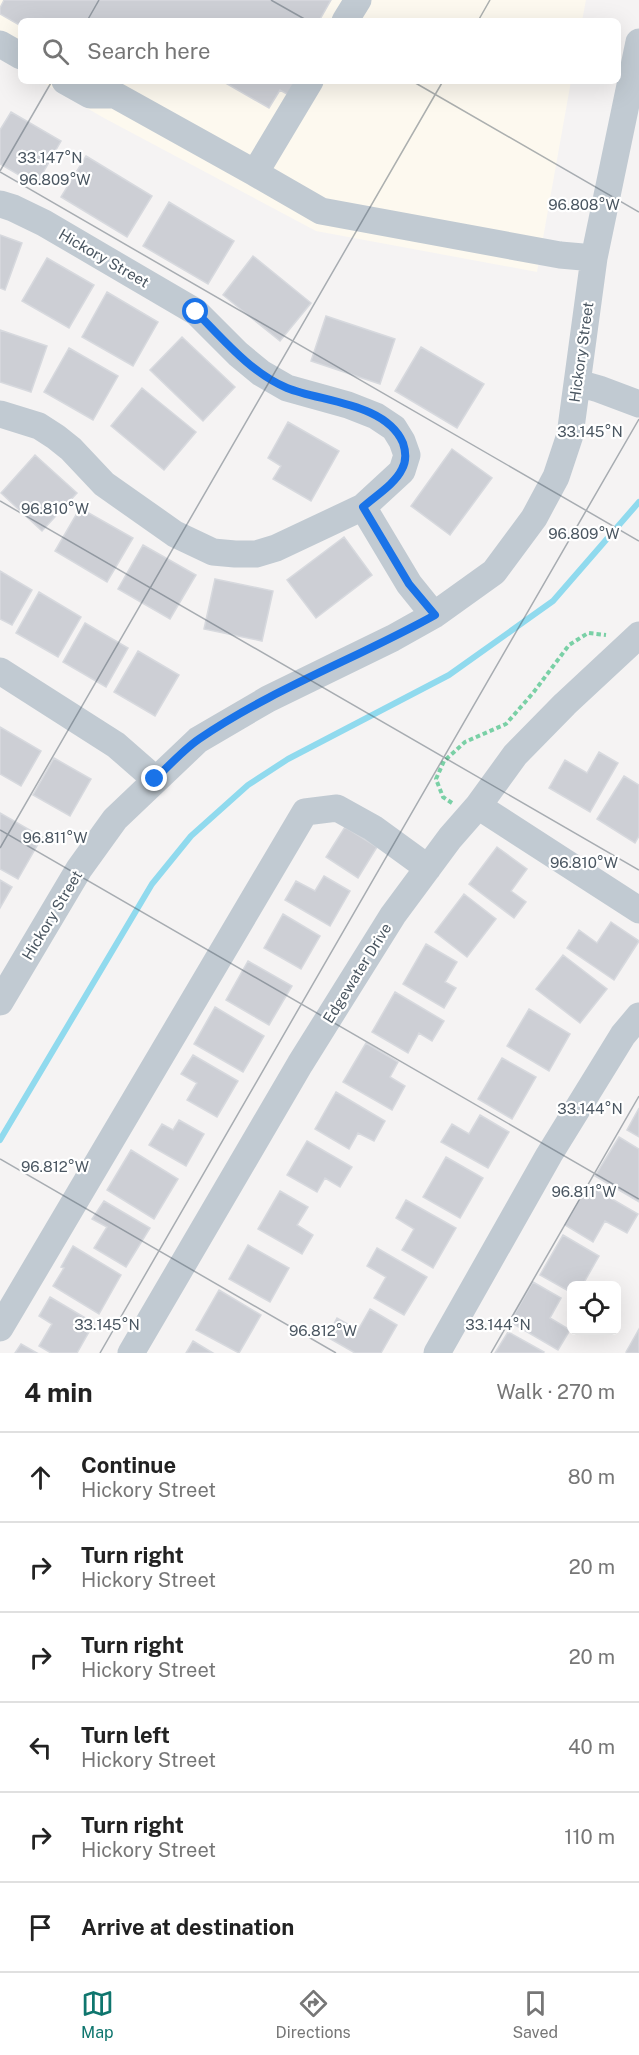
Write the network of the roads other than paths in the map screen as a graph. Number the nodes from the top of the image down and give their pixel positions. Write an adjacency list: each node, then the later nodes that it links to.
1 (358, 0): 2 (street)
2 (347, 18)
3 (639, 42): 10 (street, Hickory Street)
4 (0, 44): 5 (street)
5 (18, 54)
6 (70, 84): 8 (street)
7 (308, 84): 8 (street)
8 (255, 173): 10 (street)
9 (0, 204): 14 (street, Hickory Street)
10 (594, 258): 11 (street, Hickory Street)
11 (578, 383): 12 (street); 15 (street, Hickory Street)
12 (639, 404)
13 (0, 414): 14 (street, Hickory Street)
14 (363, 507): 15 (street)
15 (435, 615): 18 (street, Hickory Street)
16 (626, 638): 19 (street, Edgewater Drive)
17 (0, 672): 18 (street)
18 (155, 779): 22 (street, Hickory Street)
19 (467, 806): 20 (street, Edgewater Drive); 21 (street)
20 (428, 868): 24 (street); 25 (street, Edgewater Drive)
21 (639, 910)
22 (0, 1002)
23 (639, 1016): 26 (street)
24 (0, 1328)
25 (130, 1353)
26 (437, 1353)

